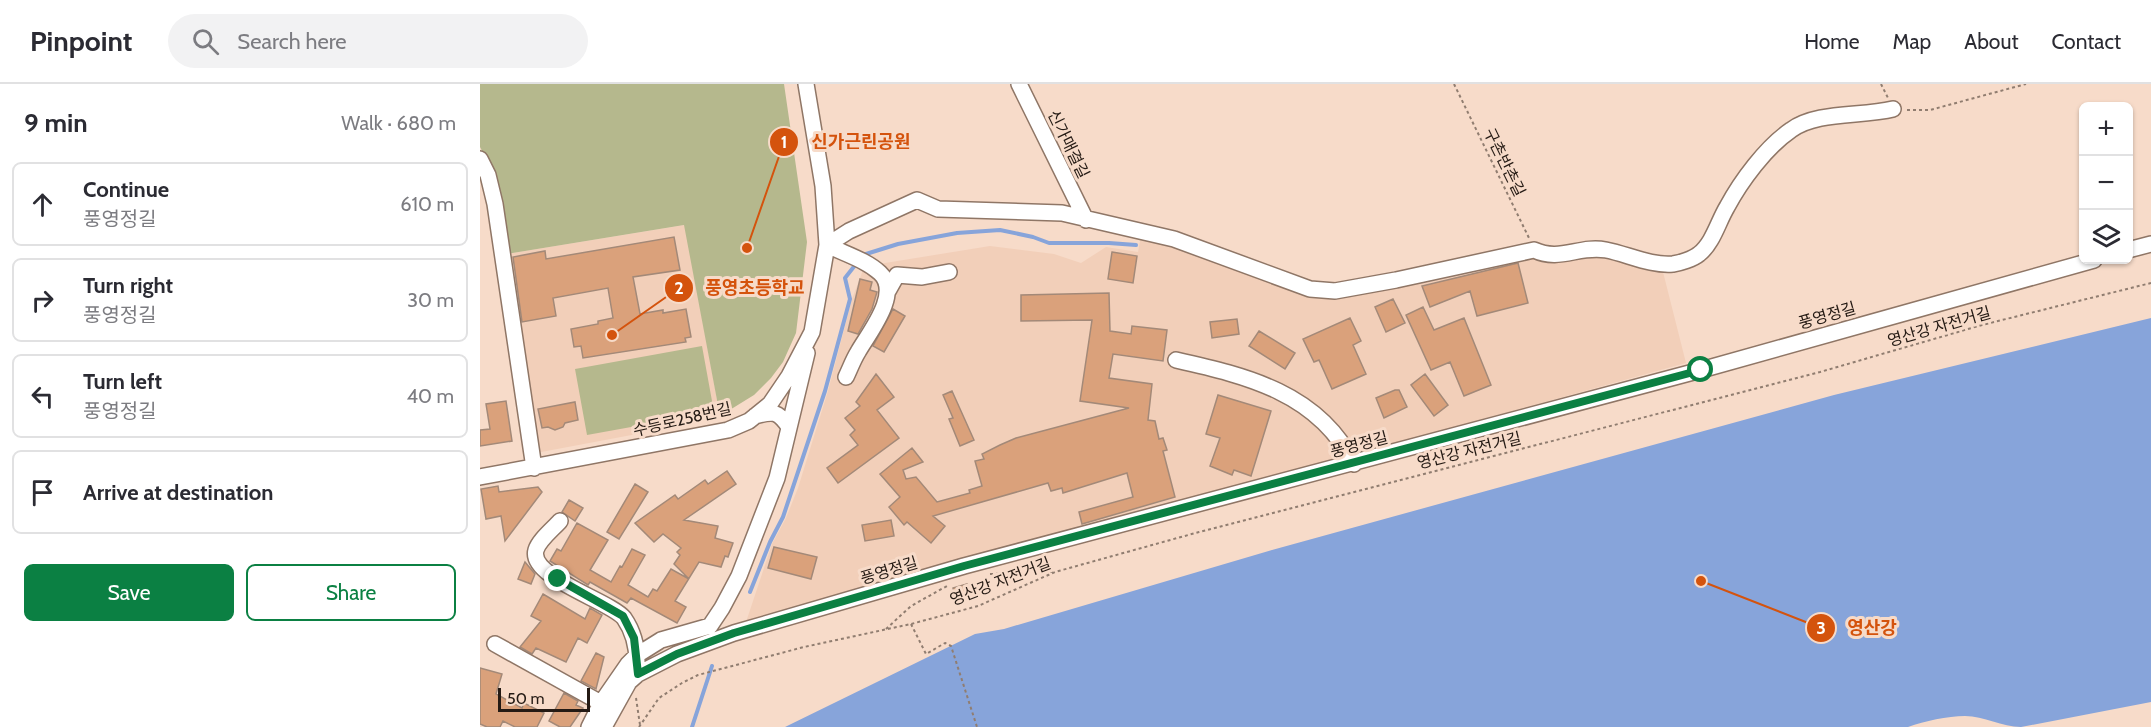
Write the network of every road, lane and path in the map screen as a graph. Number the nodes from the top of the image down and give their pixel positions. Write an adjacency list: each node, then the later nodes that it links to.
1 (806, 84): 9 (street, 수등로258번길)
2 (1019, 84): 7 (street, 신가매결길)
3 (1454, 84): 11 (path, 구촌반촌길)
4 (2026, 84): 5 (path)
5 (1893, 109): 11 (street)
6 (480, 159): 22 (street)
7 (1086, 220): 9 (street); 11 (street)
8 (2151, 244): 10 (street)
9 (827, 245): 15 (street); 16 (street, 수등로258번길)
10 (2133, 249)
11 (1534, 250)
12 (2080, 264): 21 (street, 풍영정길)
13 (950, 272): 15 (street)
14 (2151, 282): 25 (path, 영산강 자전거길)
15 (888, 291): 18 (street)
16 (812, 332): 19 (street, 수등로258번길); 20 (street)
17 (1176, 360): 21 (street)
18 (846, 377)
19 (755, 416): 20 (street); 22 (street, 수등로258번길)
20 (789, 427): 31 (street)
21 (1354, 464): 32 (street, 풍영정길)
22 (534, 468): 23 (street, 수등로258번길)
23 (480, 477)
24 (560, 521): 31 (street)
25 (1055, 572): 26 (path); 28 (path, 영산강 자전거길)
26 (990, 574)
27 (955, 581): 29 (path)
28 (911, 624): 29 (path, 영산강 자전거길); 37 (path)
29 (886, 629): 34 (path, 영산강 자전거길)
30 (495, 644): 33 (street)
31 (637, 655): 32 (street); 33 (street)
32 (635, 676): 34 (path); 36 (street, 풍영정길)
33 (601, 703): 35 (street)
34 (640, 726)
35 (589, 727)
36 (604, 727)
37 (977, 727)

